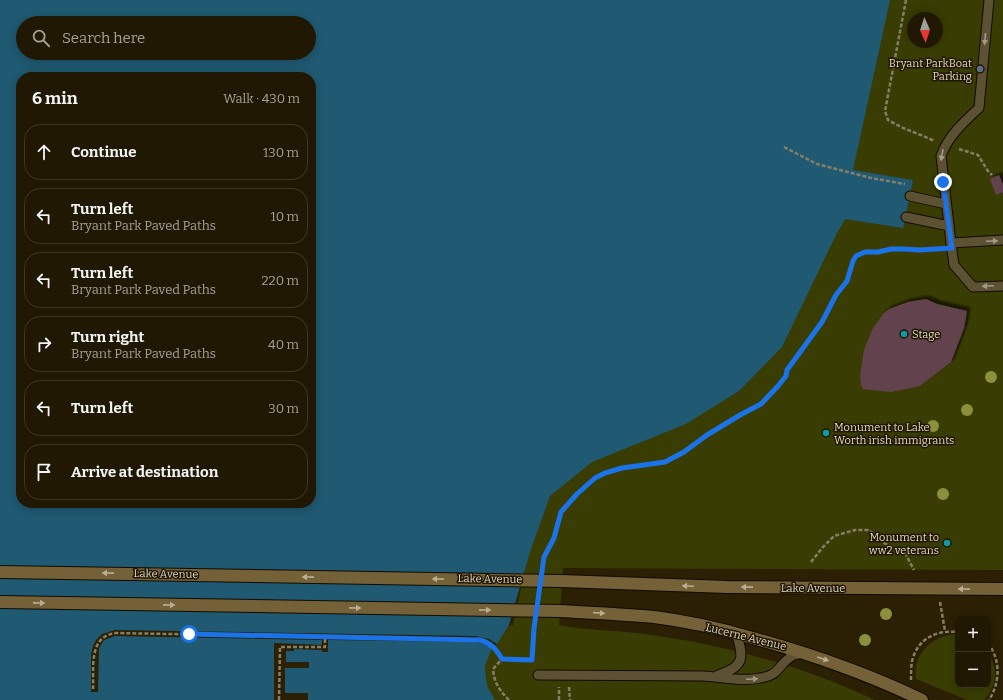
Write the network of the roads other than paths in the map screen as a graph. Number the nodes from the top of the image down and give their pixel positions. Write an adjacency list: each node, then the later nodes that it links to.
1 (989, 0): 3 (lane, one-way to 3)
2 (910, 196): 3 (lane)
3 (946, 204): 5 (lane)
4 (906, 217): 5 (lane)
5 (949, 226): 7 (lane)
6 (1003, 240): 7 (lane, one-way to 6)
7 (952, 246): 8 (lane, one-way to 7)
8 (1003, 286)
9 (0, 572): 10 (main road, Lake Avenue, one-way to 9, bridge)
10 (1003, 589)
11 (0, 602): 12 (main road, Lucerne Avenue, one-way to 12, bridge)
12 (736, 633): 13 (main road, Lucerne Avenue); 15 (lane)
13 (805, 653): 15 (lane, one-way to 13); 16 (main road, Lucerne Avenue, one-way to 16)
14 (538, 675): 15 (lane)
15 (713, 676)
16 (922, 700)

